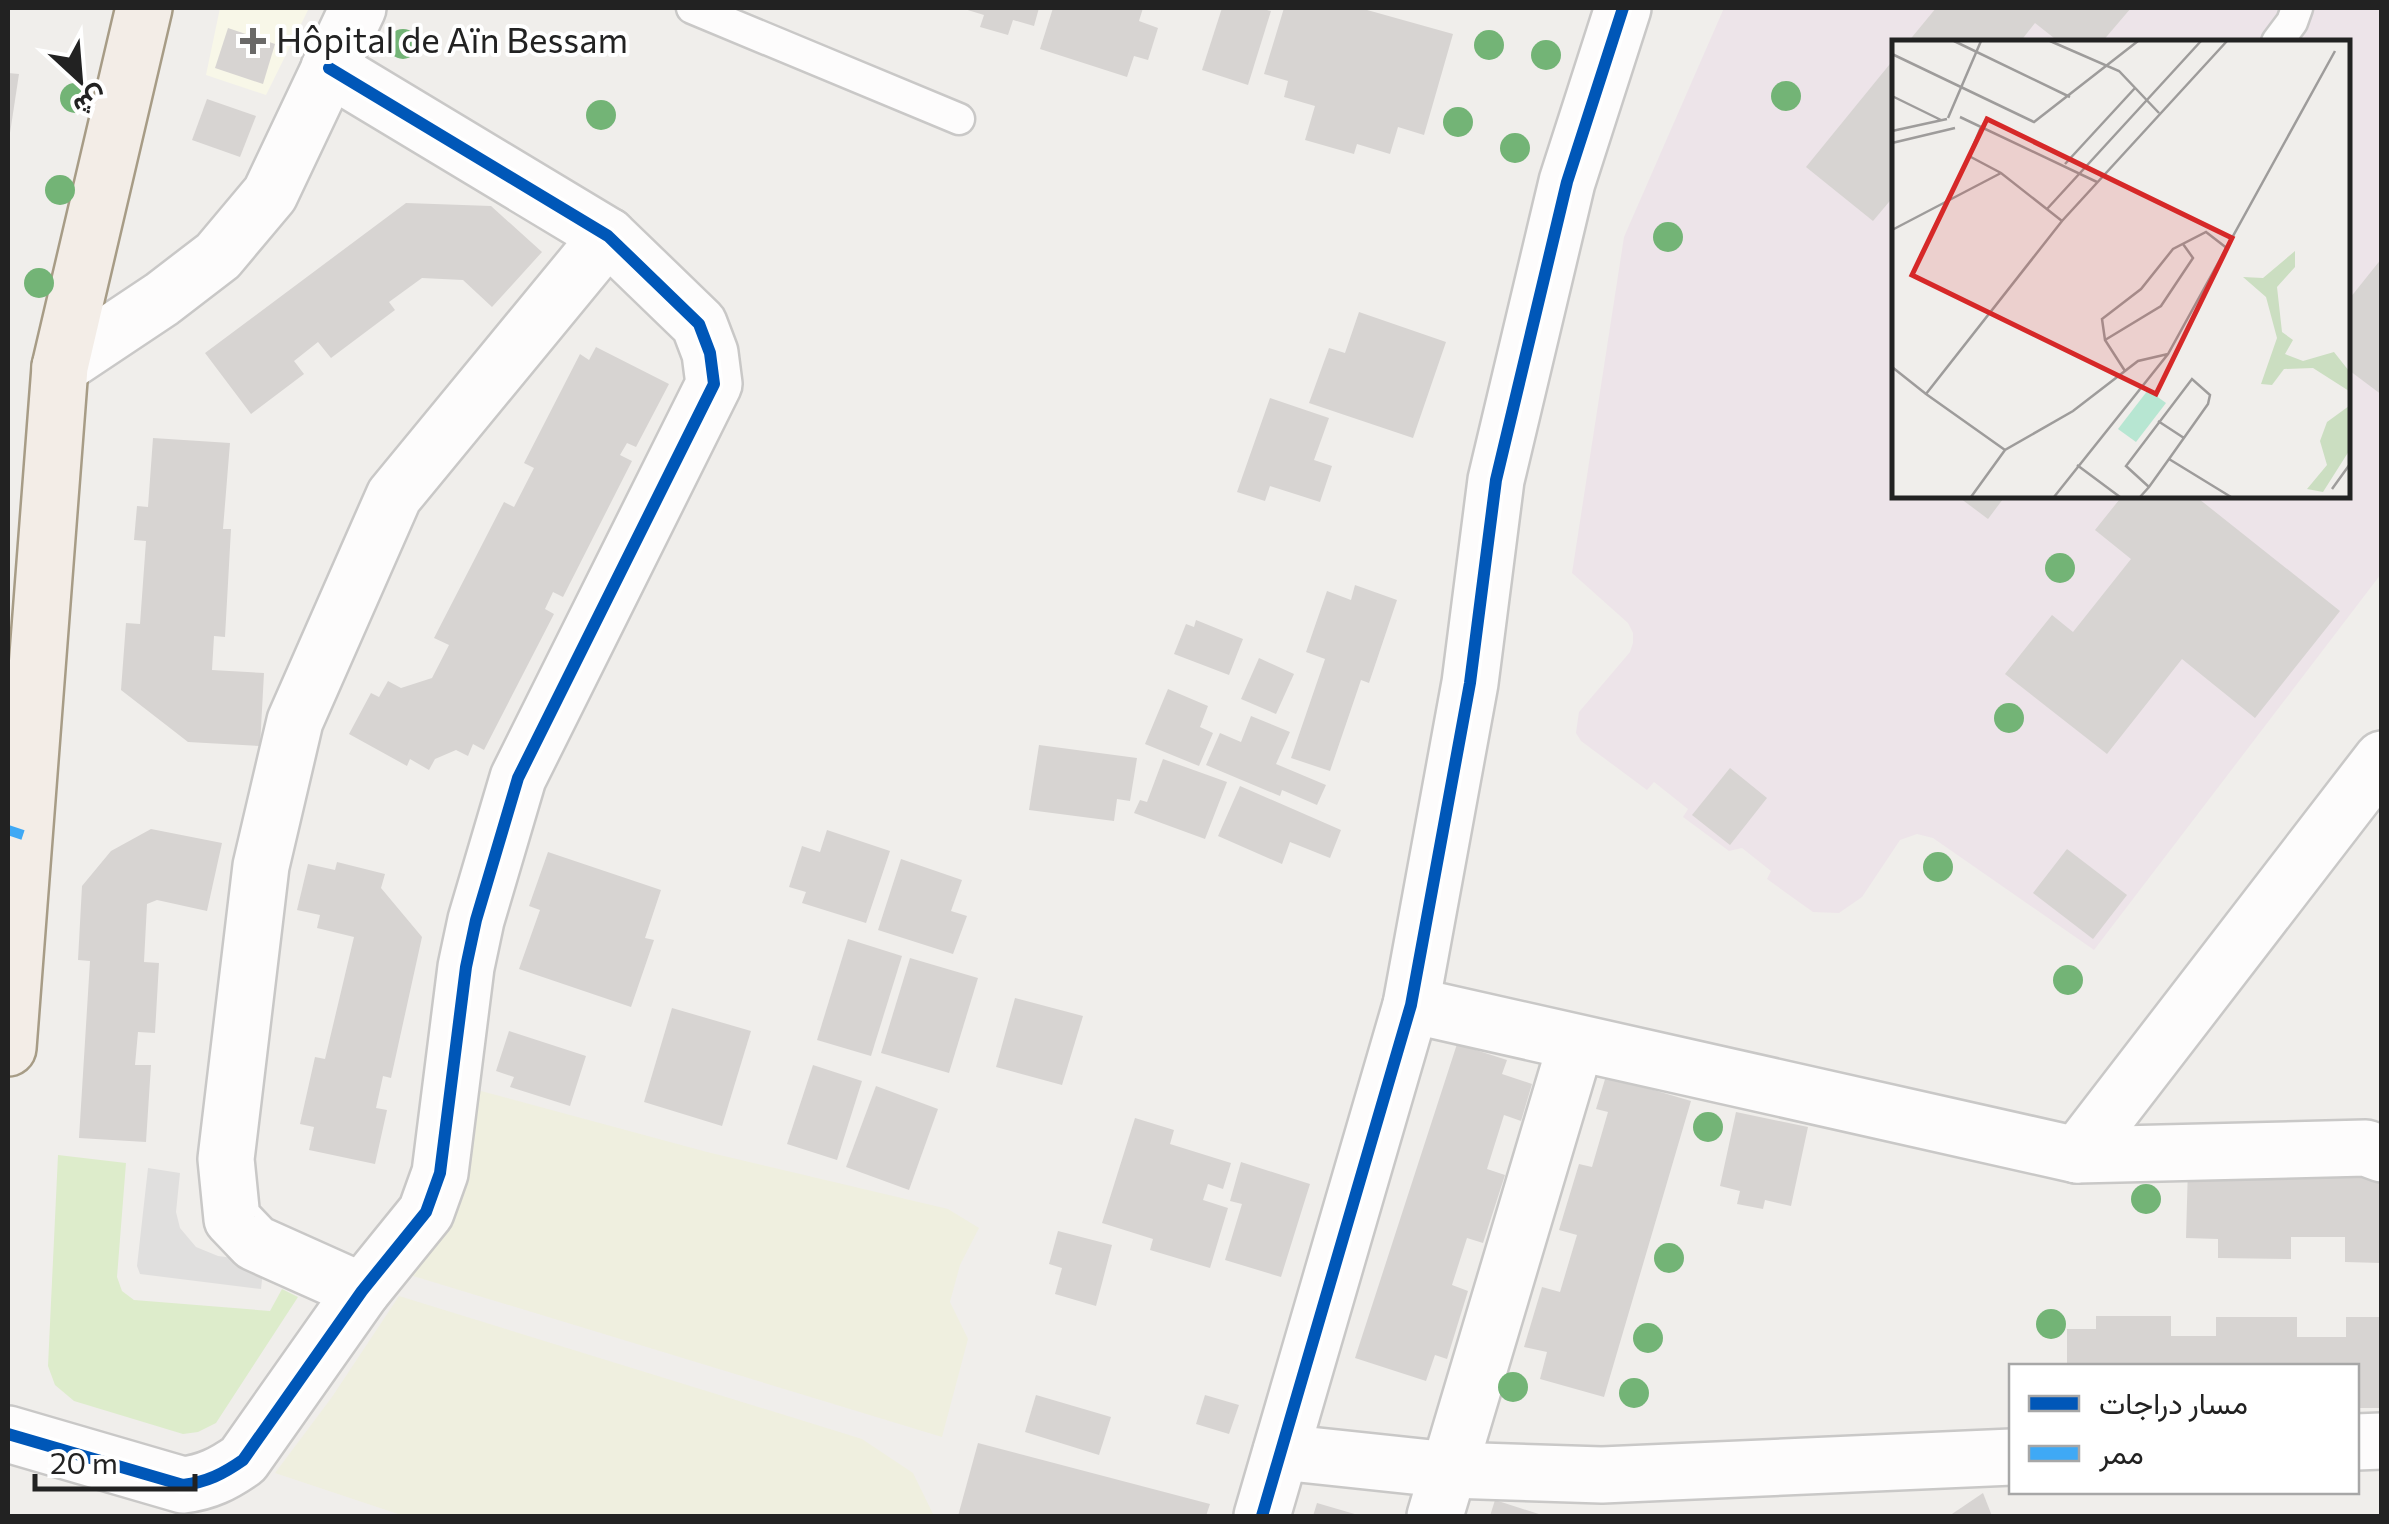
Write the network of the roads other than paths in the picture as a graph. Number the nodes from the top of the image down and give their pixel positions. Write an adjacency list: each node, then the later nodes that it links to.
1 (144, 8): 10 (main road)
2 (358, 8): 7 (street)
3 (692, 8): 8 (lane)
4 (1623, 8): 12 (street)
5 (2297, 8): 6 (lane)
6 (2278, 40)
7 (329, 68): 9 (street); 10 (street)
8 (959, 119)
9 (608, 236): 17 (street); 17 (street)
10 (60, 367): 14 (main road)
11 (2382, 759): 16 (street)
12 (1410, 1004): 13 (street); 19 (street)
13 (1576, 1044): 16 (street); 21 (street)
14 (8, 1048)
15 (2382, 1154): 16 (street)
16 (2077, 1156)
17 (362, 1292): 18 (street)
18 (8, 1434)
19 (1281, 1452): 21 (street); 23 (street)
20 (2009, 1457): 22 (street)
21 (1443, 1493): 22 (street)
22 (1596, 1496)
23 (1262, 1516)

